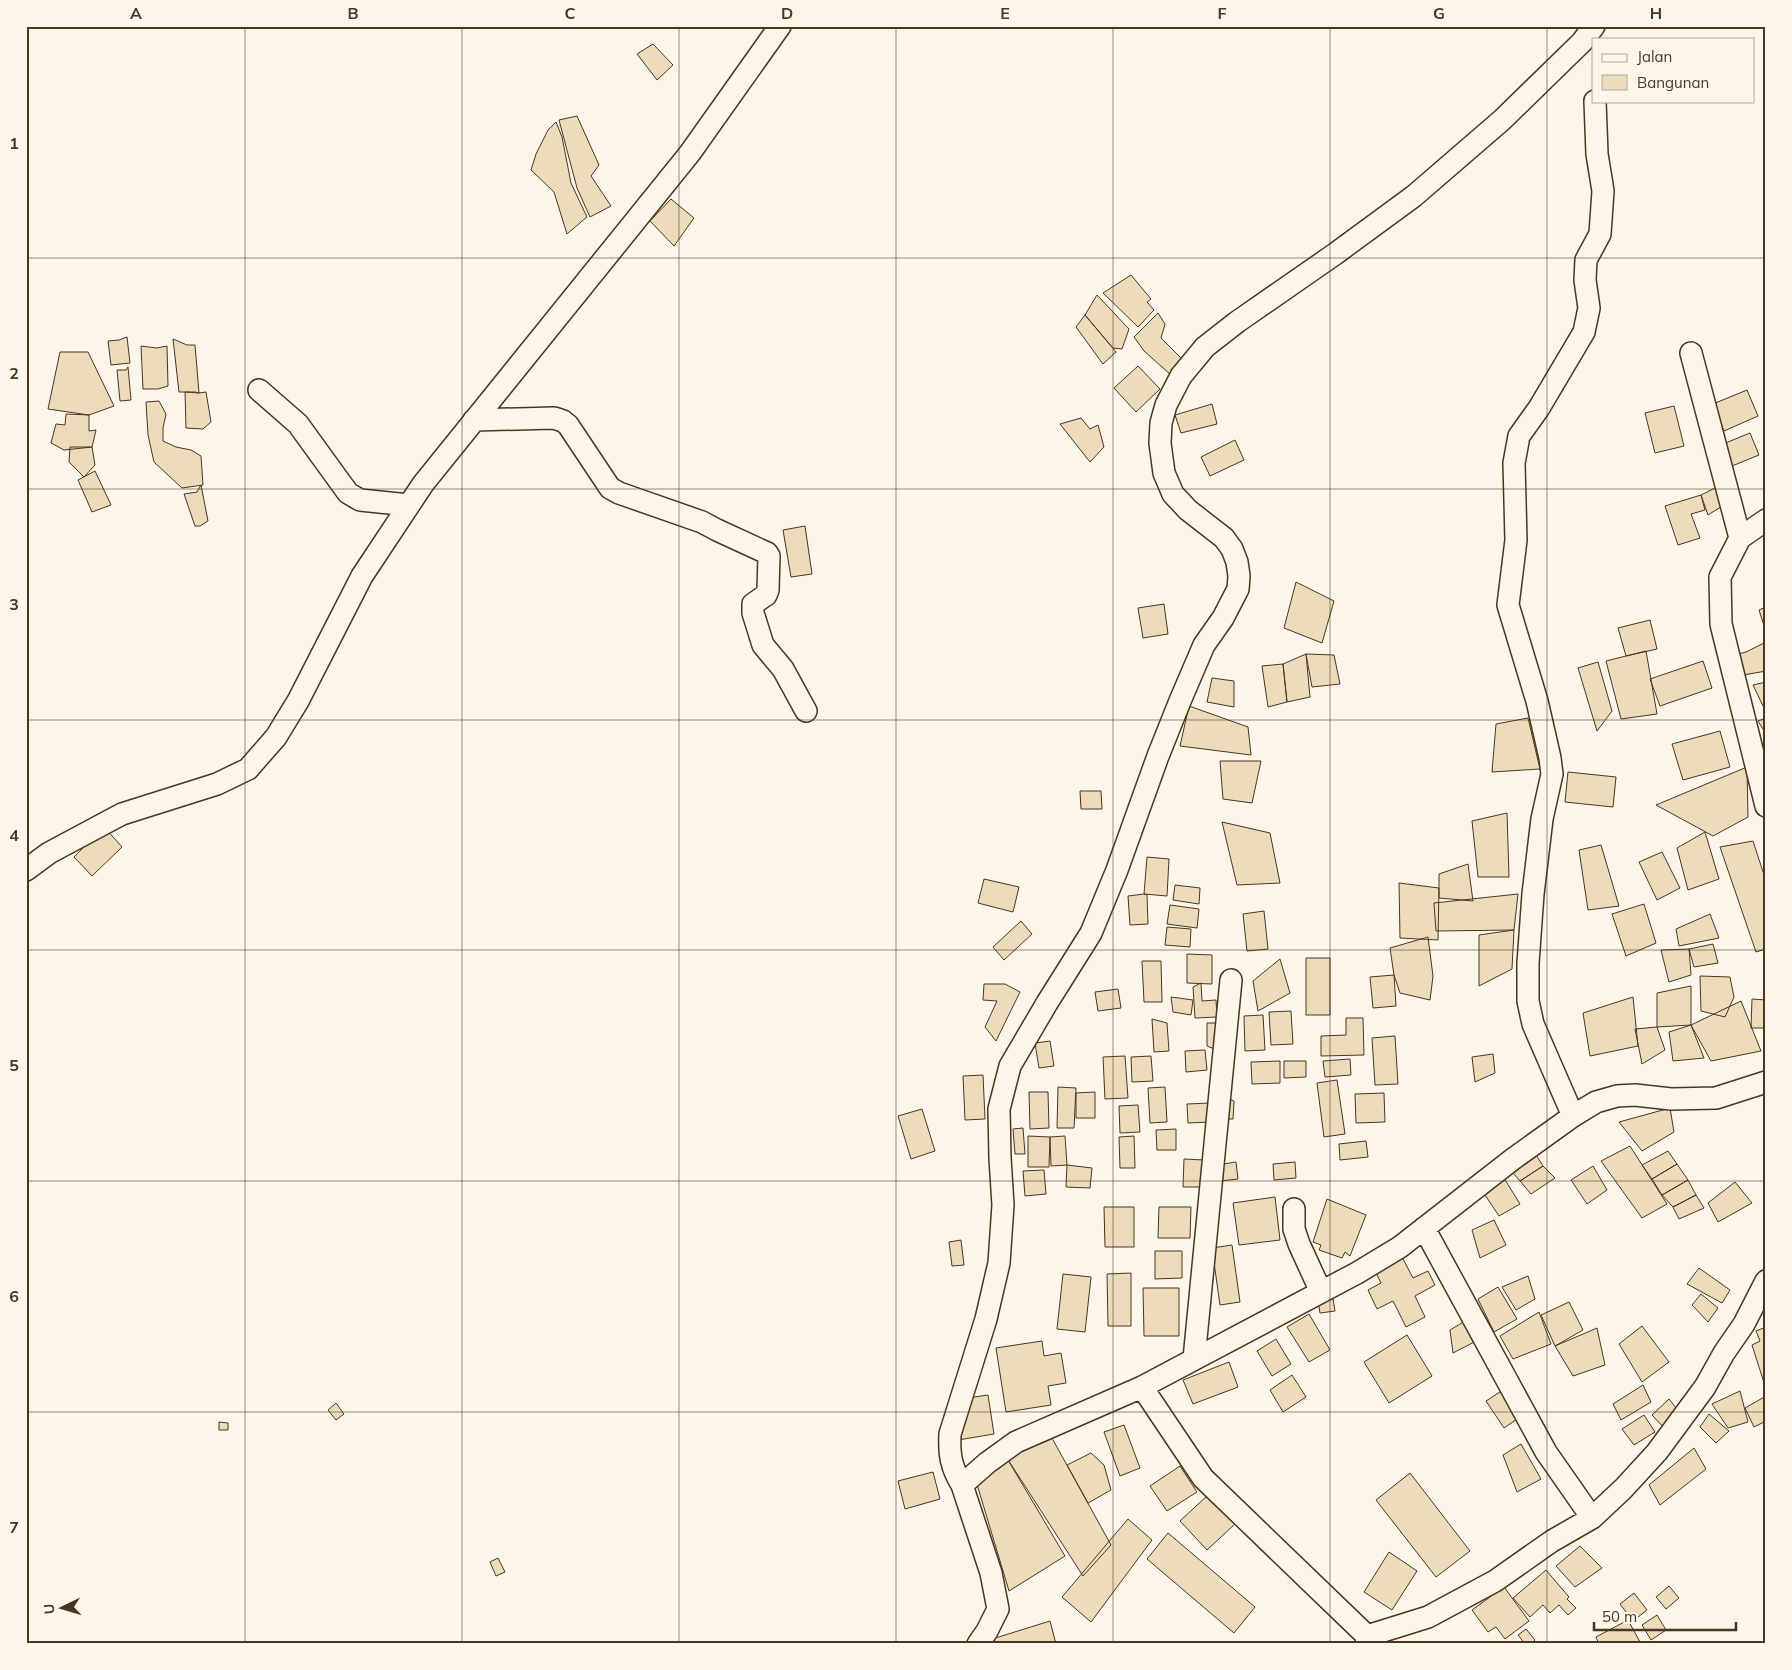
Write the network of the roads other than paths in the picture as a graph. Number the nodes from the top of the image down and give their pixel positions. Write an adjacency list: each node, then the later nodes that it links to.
1 (780, 26): 6 (street)
2 (1595, 26): 22 (street)
3 (1595, 102): 15 (street)
4 (1691, 353): 9 (street)
5 (259, 390): 7 (street)
6 (474, 420): 7 (street); 10 (street)
7 (409, 505): 12 (street)
8 (1766, 520): 9 (street)
9 (1740, 538): 11 (street)
10 (806, 711)
11 (1766, 806)
12 (26, 870)
13 (1231, 980): 20 (street)
14 (1766, 1082): 15 (street)
15 (1573, 1116): 17 (street)
16 (1294, 1209): 19 (street)
17 (1424, 1228): 19 (street); 23 (street)
18 (1766, 1281): 23 (street)
19 (1321, 1292): 20 (street)
20 (1194, 1359): 21 (street)
21 (1142, 1387): 22 (street); 24 (street)
22 (962, 1486): 25 (street)
23 (1592, 1518): 24 (street)
24 (1367, 1640)
25 (978, 1644)

